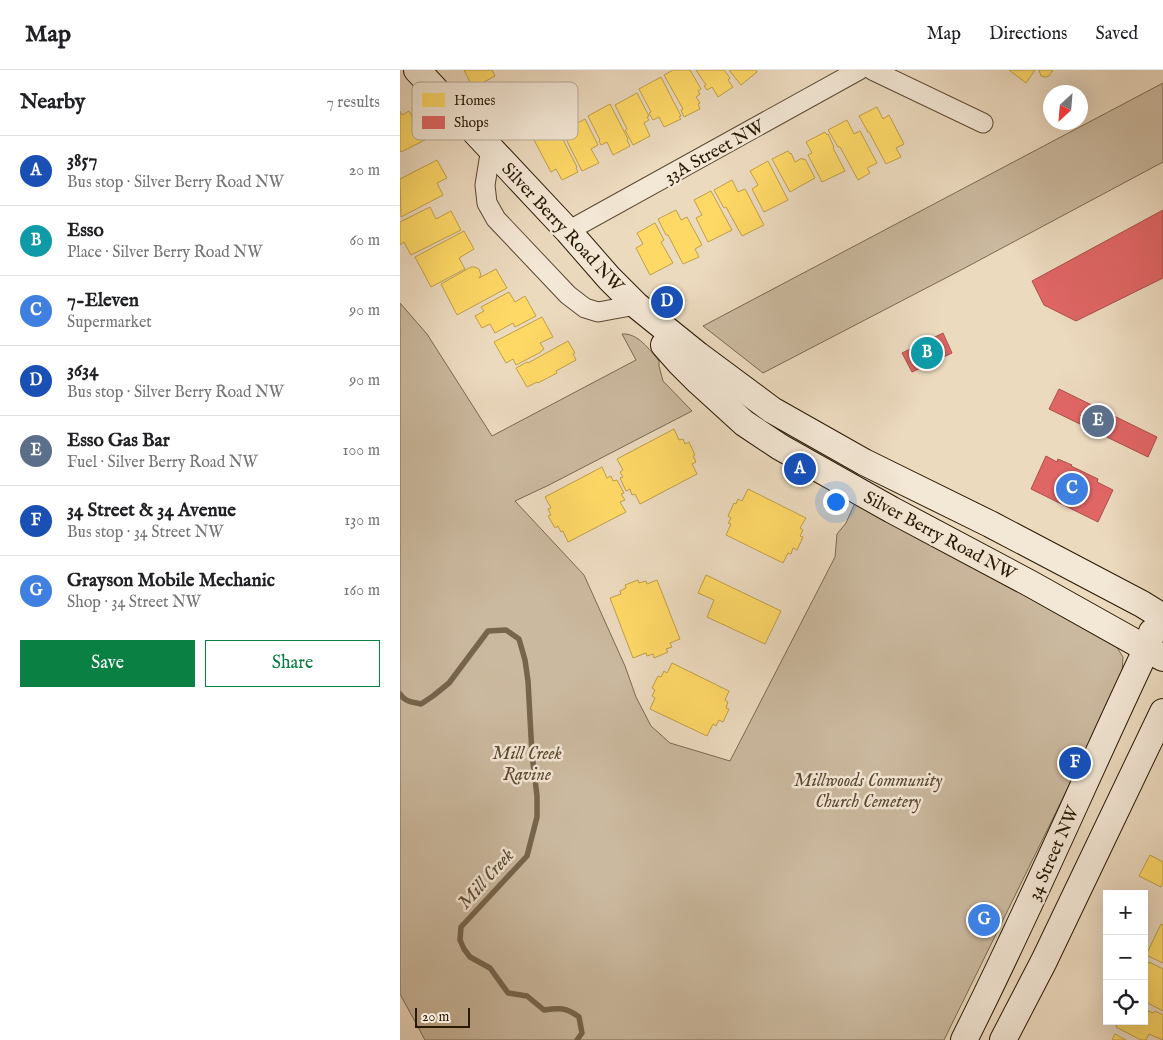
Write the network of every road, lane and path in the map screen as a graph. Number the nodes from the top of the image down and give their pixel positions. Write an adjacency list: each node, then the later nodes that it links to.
1 (417, 70): 4 (street, Silver Berry Road NW)
2 (859, 70): 8 (street, 33A Street NW)
3 (872, 70): 5 (street)
4 (428, 82)
5 (983, 123)
6 (483, 140): 7 (street, Silver Berry Road NW)
7 (490, 148): 8 (street, Silver Berry Road NW); 9 (street, Silver Berry Road NW)
8 (568, 231): 9 (street, Silver Berry Road NW)
9 (636, 305): 10 (street, Silver Berry Road NW); 10 (street, Silver Berry Road NW)
10 (1159, 629): 12 (street, 34 Street NW)
11 (1163, 712): 13 (street, 34 Street NW)
12 (964, 1040)
13 (1003, 1040)

